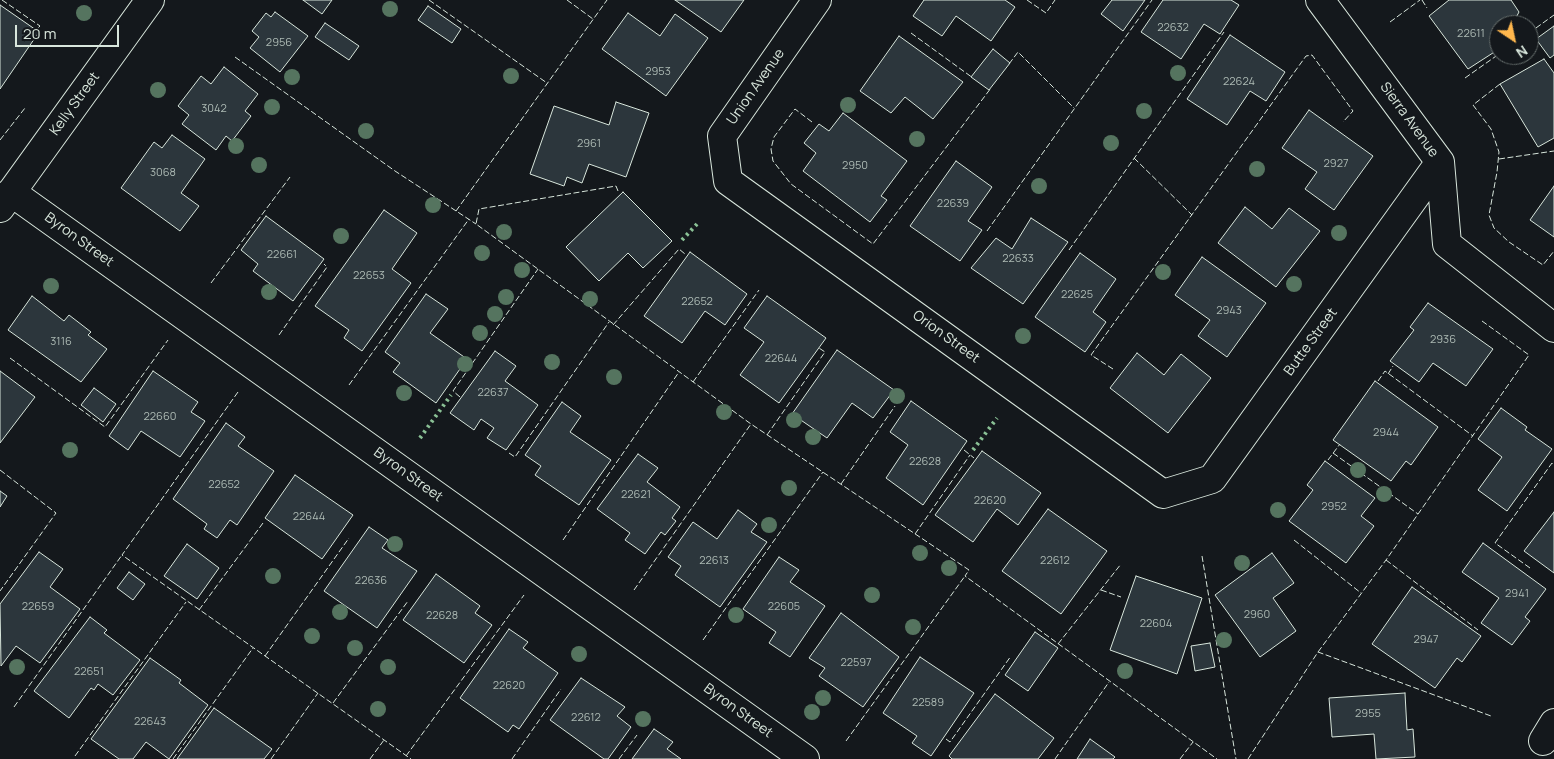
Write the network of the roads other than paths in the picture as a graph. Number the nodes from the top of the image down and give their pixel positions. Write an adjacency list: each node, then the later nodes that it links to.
1 (150, 0): 6 (street, Kelly Street)
2 (817, 0): 5 (street, Union Avenue)
3 (1320, 0): 4 (street, Sierra Avenue)
4 (1440, 162): 7 (street, Sierra Avenue); 8 (street, Butte Street)
5 (728, 181): 8 (street, Orion Street)
6 (6, 200): 9 (street, Byron Street)
7 (1554, 328)
8 (1163, 494)
9 (805, 759)

